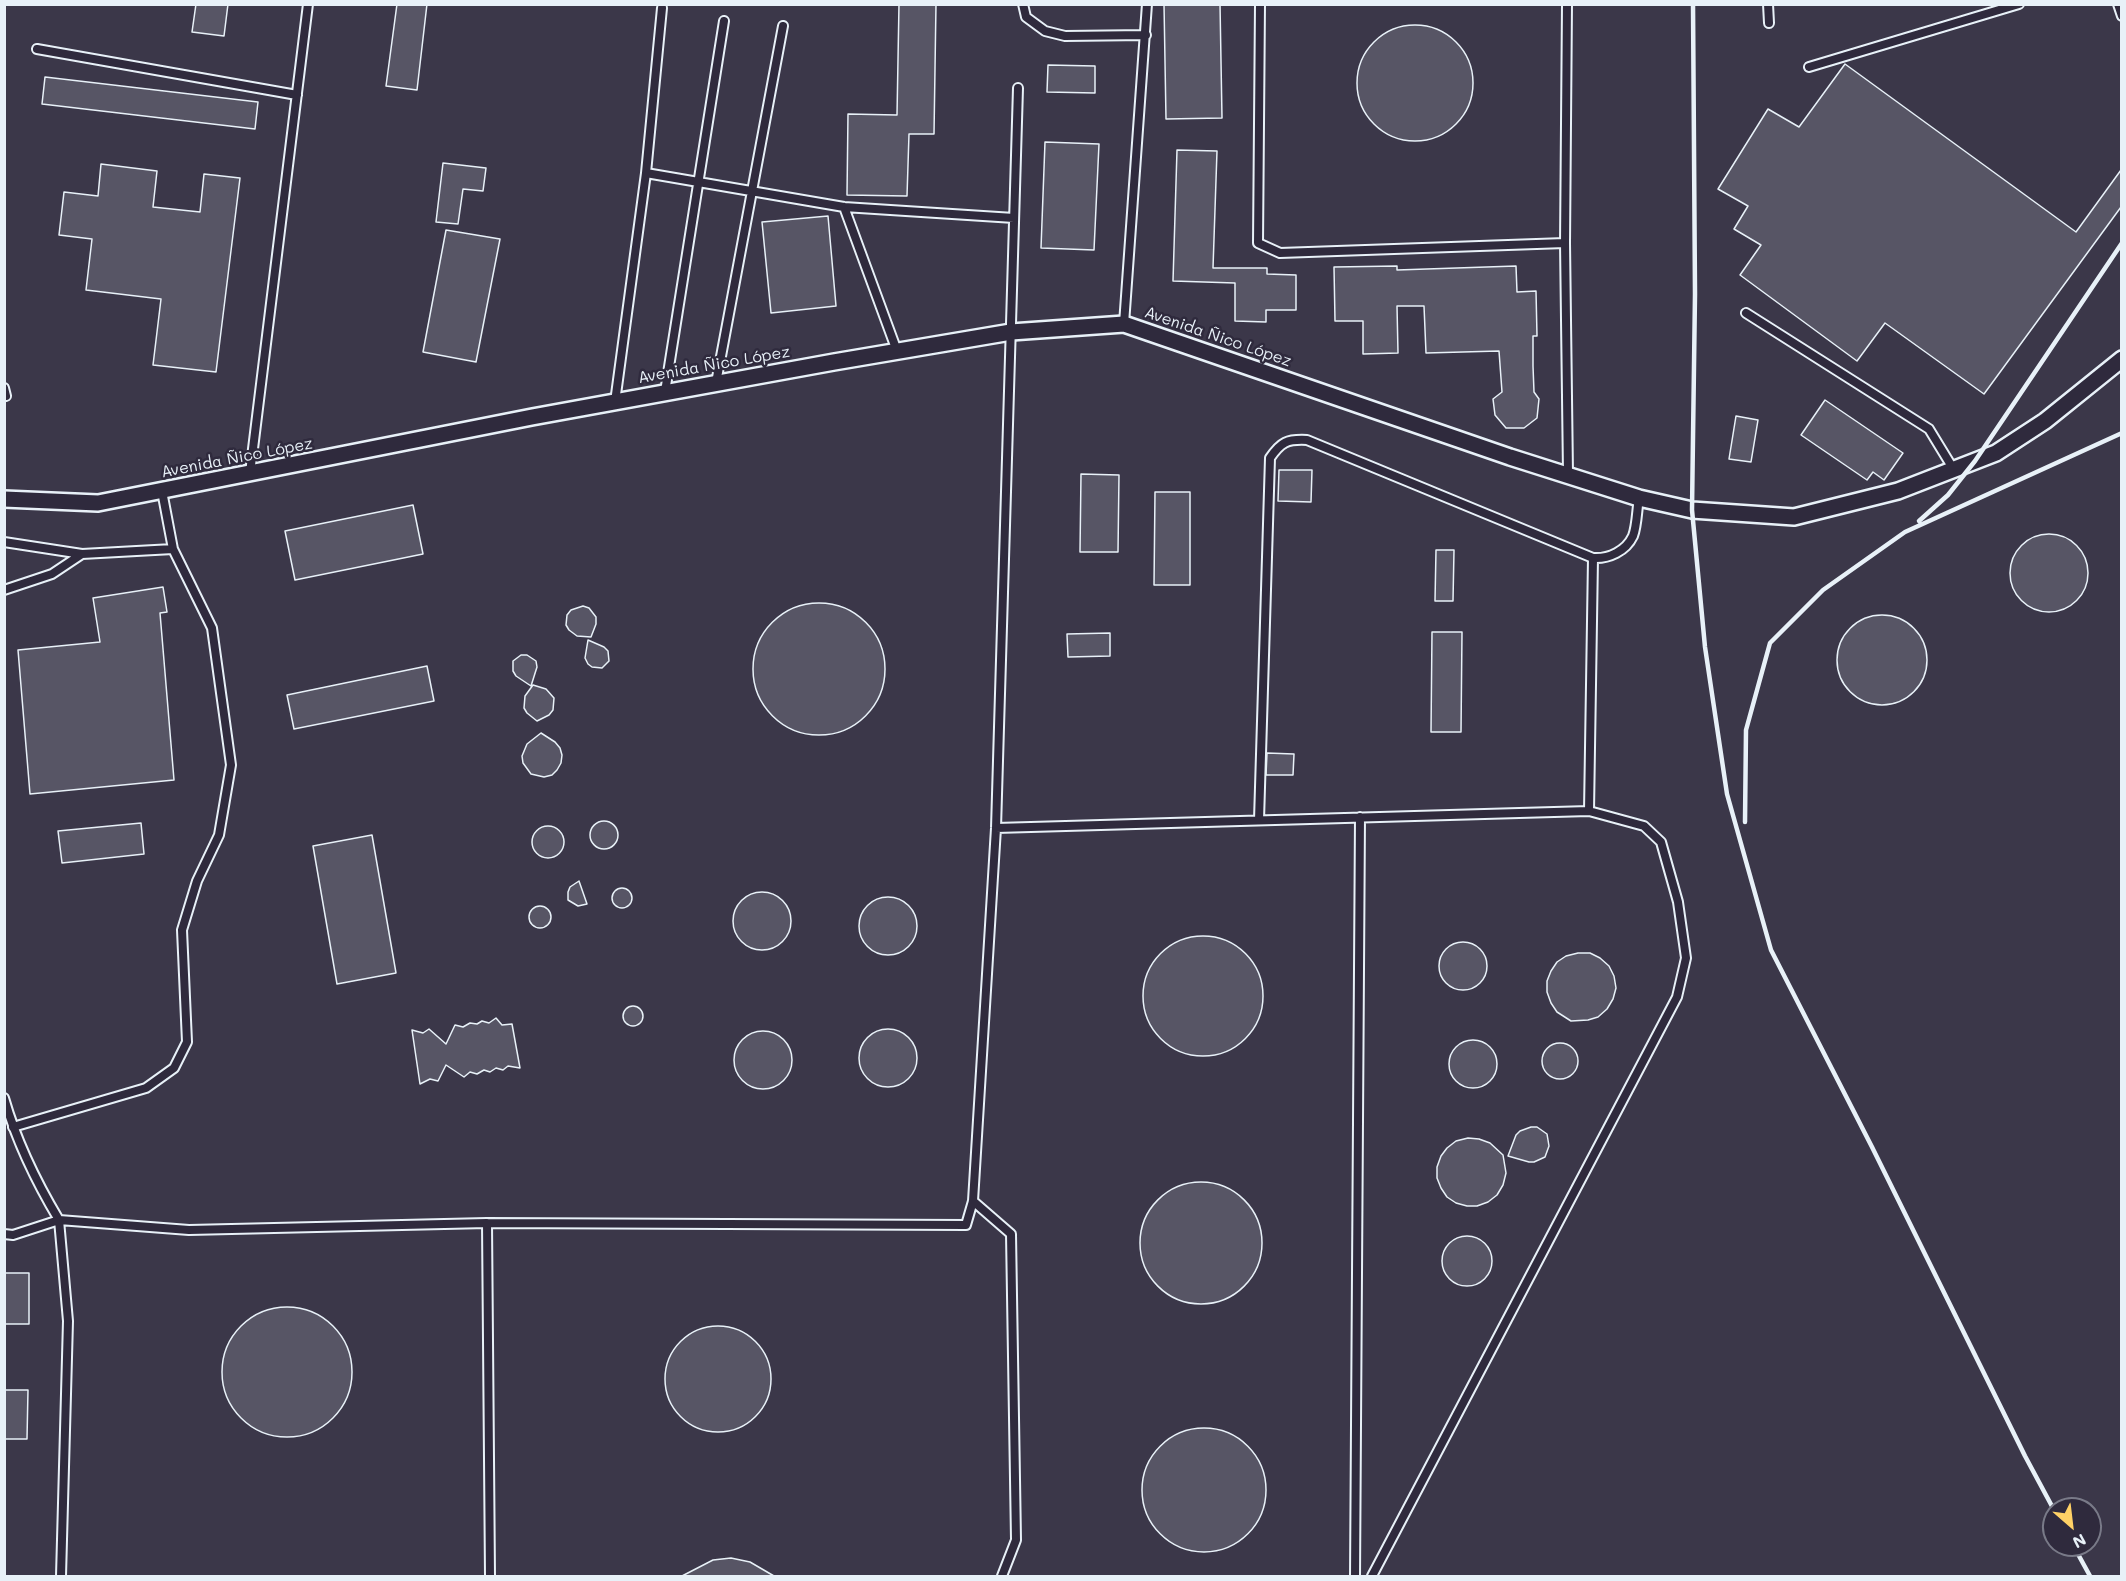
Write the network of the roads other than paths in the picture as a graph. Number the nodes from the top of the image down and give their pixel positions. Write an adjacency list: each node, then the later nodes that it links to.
1 (308, 4): 18 (lane)
2 (1023, 4): 14 (lane)
3 (1147, 4): 14 (lane)
4 (1260, 4): 24 (lane)
5 (1567, 4): 24 (lane)
6 (1768, 4): 12 (lane)
7 (2019, 4): 16 (lane)
8 (2118, 4): 10 (lane)
9 (662, 8): 19 (lane)
10 (2121, 16)
11 (724, 21): 20 (lane)
12 (1769, 23)
13 (783, 26): 21 (lane)
14 (1146, 35): 26 (lane)
15 (37, 49): 18 (lane)
16 (1809, 67)
17 (1018, 88): 23 (lane)
18 (297, 95): 34 (lane)
19 (646, 173): 20 (lane); 32 (lane)
20 (699, 181): 21 (lane); 31 (lane)
21 (752, 191): 22 (lane); 30 (lane)
22 (844, 207): 23 (lane); 28 (lane)
23 (1014, 218): 27 (lane)
24 (1565, 243): 35 (lane)
25 (1746, 313): 33 (lane)
26 (1124, 324): 27 (street, Avenida Ñico López); 35 (street, Avenida Ñico López)
27 (1011, 332): 28 (street, Avenida Ñico López); 47 (lane)
28 (897, 351): 30 (street, Avenida Ñico López)
29 (2121, 359): 33 (street, Avenida Ñico López)
30 (716, 383): 31 (street, Avenida Ñico López)
31 (665, 393): 32 (street, Avenida Ñico López)
32 (615, 402): 34 (street, Avenida Ñico López)
33 (1954, 470): 37 (street, Avenida Ñico López)
34 (250, 474): 36 (street, Avenida Ñico López)
35 (1568, 474): 37 (street, Avenida Ñico López)
36 (162, 491): 38 (street, Avenida Ñico López); 40 (lane)
37 (1638, 498): 42 (lane)
38 (4, 499)
39 (4, 542): 41 (lane)
40 (173, 549): 41 (lane); 49 (lane)
41 (82, 554): 43 (lane)
42 (1593, 558): 44 (lane); 46 (lane)
43 (4, 590)
44 (1589, 811): 45 (lane); 58 (lane)
45 (1360, 818): 46 (lane); 57 (lane)
46 (1260, 820): 47 (lane)
47 (996, 828): 50 (lane)
48 (4, 1098): 49 (lane)
49 (13, 1127): 51 (lane)
50 (973, 1201): 52 (lane); 56 (lane)
51 (59, 1220): 52 (lane); 53 (lane); 54 (lane)
52 (487, 1223): 55 (lane)
53 (4, 1234)
54 (61, 1576)
55 (490, 1576)
56 (1002, 1576)
57 (1355, 1576)
58 (1372, 1576)

